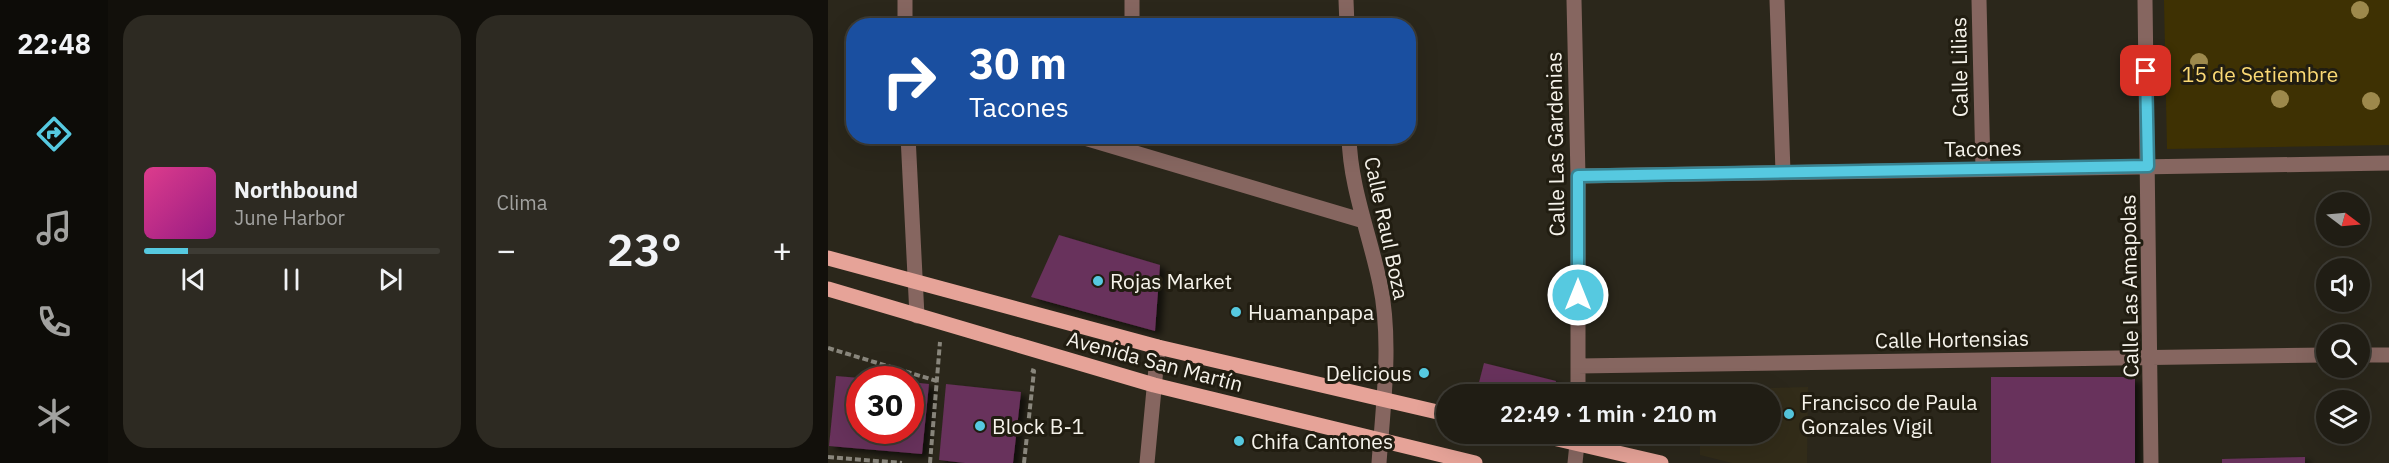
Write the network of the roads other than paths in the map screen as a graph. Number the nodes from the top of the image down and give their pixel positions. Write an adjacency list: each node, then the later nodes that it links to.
1 (905, 0): 8 (street)
2 (1132, 0): 9 (street)
3 (1346, 0): 10 (street)
4 (1574, 0): 20 (street, Calle Las Gardenias)
5 (1778, 0): 19 (street)
6 (1979, 0): 18 (street, Calle Lilias)
7 (2145, 0): 17 (street, Calle Las Amapolas)
8 (905, 18)
9 (1132, 18)
10 (1347, 18)
11 (908, 144): 23 (street)
12 (1106, 144): 15 (street)
13 (1133, 144): 15 (street)
14 (1349, 144): 21 (street, Calle Raul Boza)
15 (1133, 152): 21 (street)
16 (2389, 163): 17 (street, Tacones)
17 (2148, 166): 18 (street, Tacones); 30 (street, Calle Las Amapolas)
18 (1983, 169): 19 (street, Tacones)
19 (1783, 172): 20 (street, Tacones)
20 (1578, 176): 31 (street, Calle Las Gardenias)
21 (1364, 221): 34 (street, Calle Raul Boza)
22 (828, 258): 23 (main road, Avenida San Martín)
23 (914, 282): 25 (street); 26 (main road, Avenida San Martín)
24 (828, 289): 25 (main road, Avenida San Martín)
25 (916, 316): 33 (main road, Avenida San Martín)
26 (1158, 347): 33 (street); 34 (main road, Avenida San Martín)
27 (2316, 355): 30 (street, Calle Hortensias)
28 (2370, 355): 29 (street)
29 (2389, 355)
30 (2151, 357): 31 (street, Calle Hortensias); 44 (street, Calle Las Amapolas)
31 (1578, 366): 32 (street, Calle Las Gardenias)
32 (1578, 384)
33 (1154, 385): 36 (main road, Avenida San Martín); 39 (street)
34 (1384, 400): 35 (main road, Avenida San Martín); 36 (street, Calle Raul Boza)
35 (1436, 412)
36 (1381, 439): 40 (street, Calle Raul Boza); 41 (main road, Avenida San Martín)
37 (1577, 444): 42 (street)
38 (1598, 444): 43 (main road)
39 (1147, 463)
40 (1379, 463)
41 (1475, 463)
42 (1575, 463)
43 (1661, 463)
44 (2151, 463)

